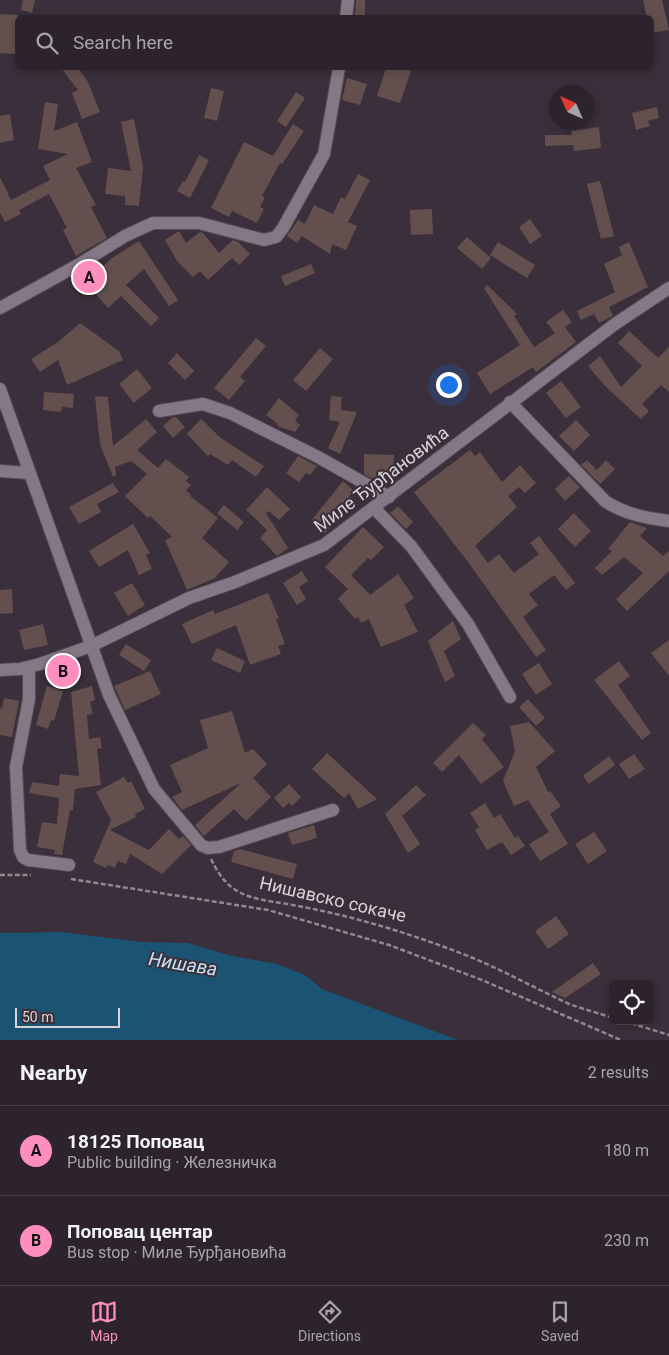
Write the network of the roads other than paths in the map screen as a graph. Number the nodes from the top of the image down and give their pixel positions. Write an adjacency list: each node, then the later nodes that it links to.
1 (348, 0): 2 (street)
2 (346, 15)
3 (339, 70): 5 (street)
4 (669, 288): 7 (street, Миле Ђурђановића)
5 (0, 308)
6 (0, 389): 10 (street)
7 (510, 402): 11 (street, Миле Ђурђановића); 13 (street)
8 (159, 411): 11 (street)
9 (0, 472): 10 (street)
10 (30, 473): 14 (street)
11 (389, 497): 12 (street, Миле Ђурђановића)
12 (374, 508): 14 (street, Миле Ђурђановића); 17 (street)
13 (669, 521)
14 (91, 646): 15 (street, Миле Ђурђановића); 18 (street)
15 (30, 667): 16 (street, Миле Ђурђановића); 19 (street)
16 (0, 670)
17 (510, 697)
18 (332, 810)
19 (69, 865)

